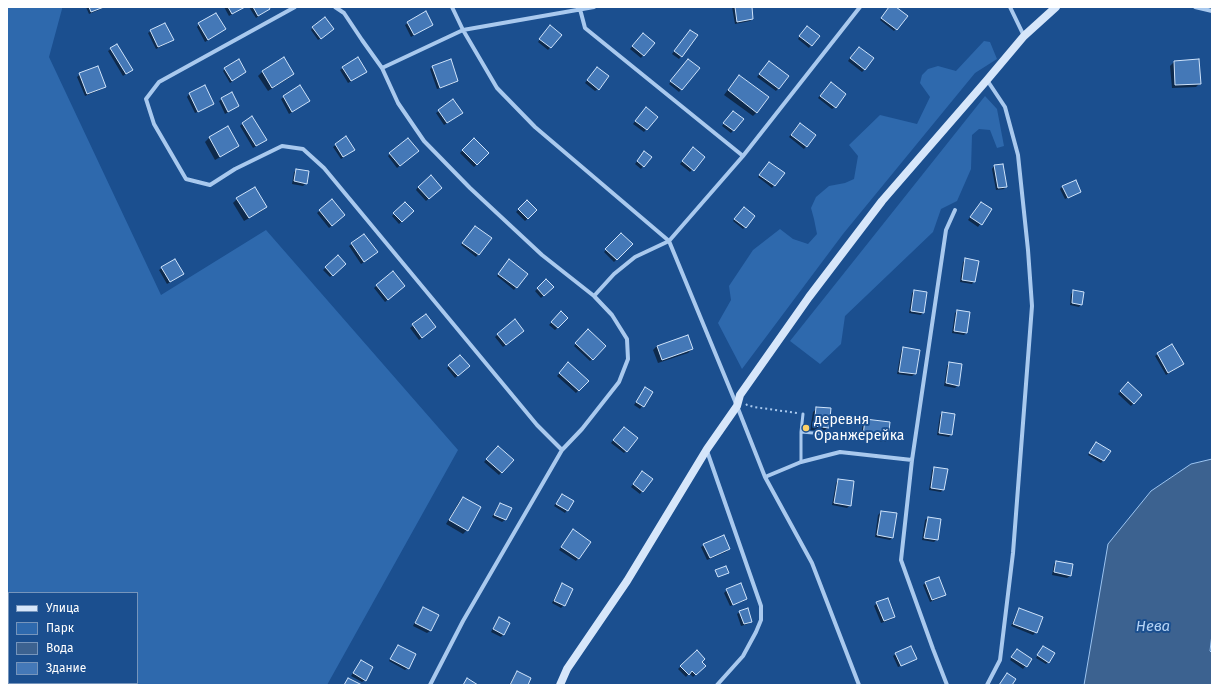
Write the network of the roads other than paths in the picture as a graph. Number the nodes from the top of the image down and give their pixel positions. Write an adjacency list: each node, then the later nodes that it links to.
1 (295, 7): 24 (street)
2 (335, 7): 13 (street)
3 (452, 7): 11 (street)
4 (594, 7): 9 (street)
5 (860, 7): 15 (street)
6 (1010, 7): 12 (street)
7 (1056, 7): 12 (street)
8 (1195, 7): 10 (street)
9 (580, 9): 11 (street); 15 (street)
10 (1212, 12)
11 (463, 30): 13 (street); 17 (street)
12 (1024, 36): 14 (street)
13 (382, 68): 18 (street)
14 (987, 80): 19 (street); 33 (street)
15 (742, 156): 17 (street)
16 (955, 210): 25 (street)
17 (669, 241): 18 (street); 19 (street)
18 (594, 296): 24 (street)
19 (737, 406): 23 (street); 27 (street)
20 (803, 414): 21 (lane)
21 (801, 432): 22 (lane); 26 (lane)
22 (825, 434)
23 (707, 449): 29 (street); 30 (street)
24 (562, 450): 28 (street)
25 (912, 460): 26 (street); 32 (street)
26 (801, 462): 27 (street)
27 (764, 477): 31 (street)
28 (430, 685)
29 (560, 685)
30 (717, 685)
31 (859, 685)
32 (947, 685)
33 (987, 685)

